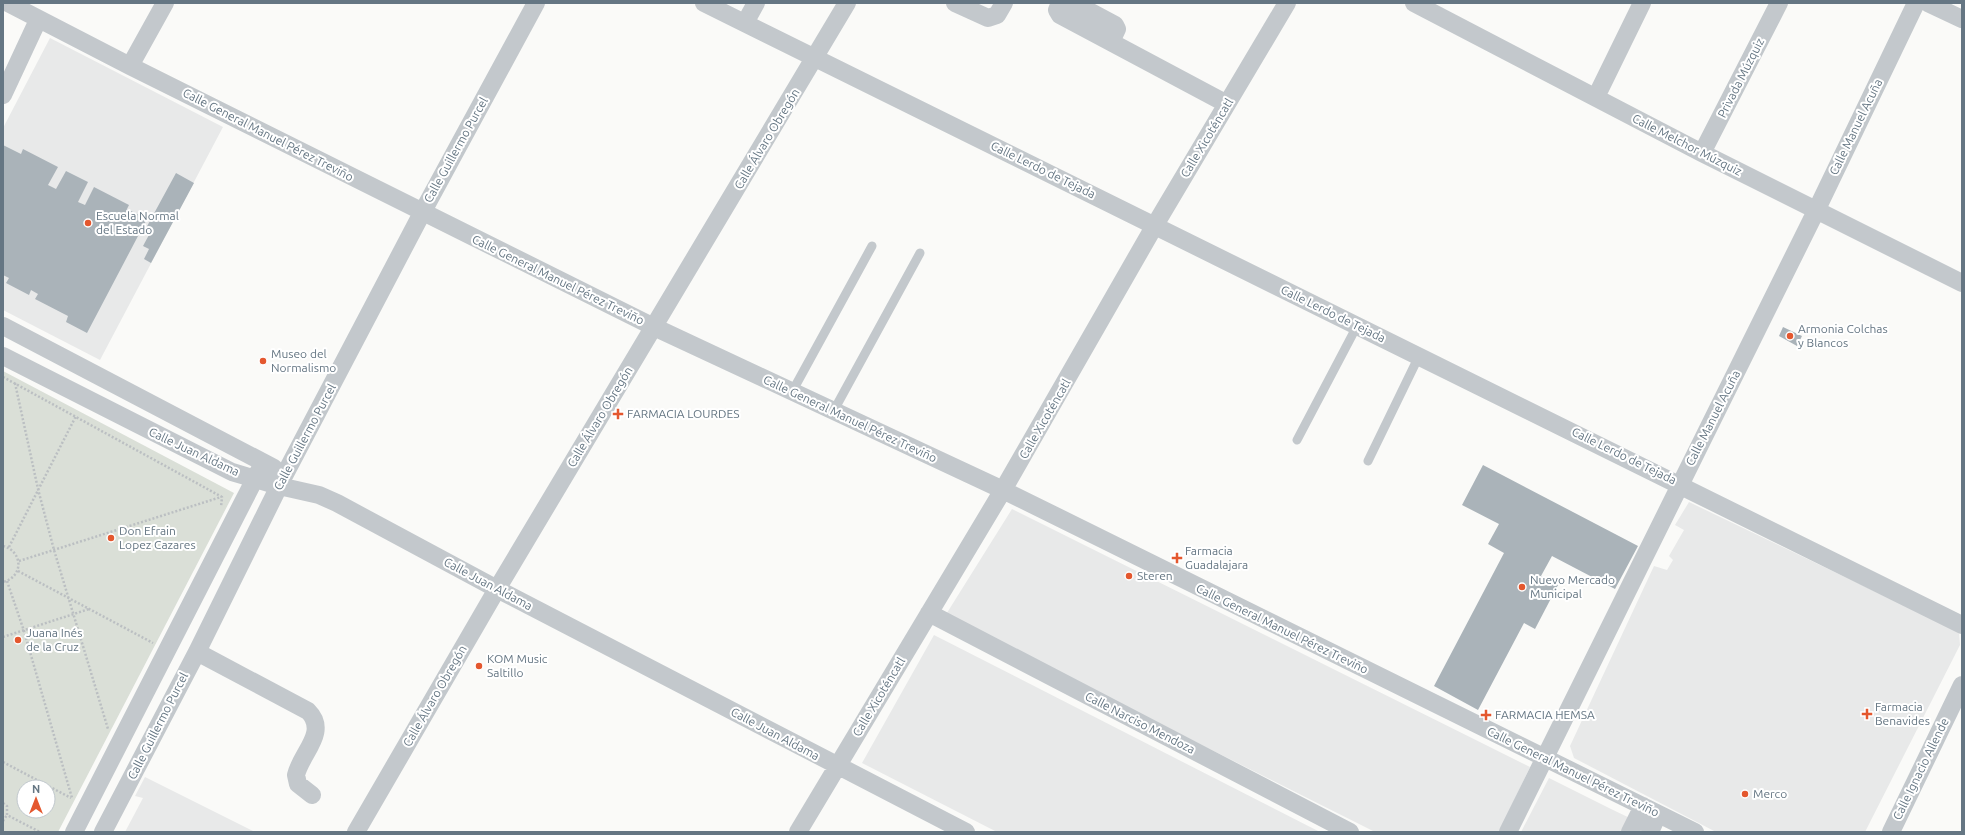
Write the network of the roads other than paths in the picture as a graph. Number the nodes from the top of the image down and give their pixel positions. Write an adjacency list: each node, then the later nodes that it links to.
1 (8, 3): 18 (street, Calle General Manuel Pérez Treviño)
2 (165, 3): 22 (street)
3 (536, 3): 28 (street, Calle Guillermo Purcel)
4 (704, 3): 19 (street, Calle Lerdo de Tejada)
5 (756, 3): 19 (street)
6 (847, 3): 21 (street, Calle Álvaro Obregón)
7 (1004, 3): 16 (street)
8 (1060, 3): 20 (street)
9 (1074, 3): 20 (street)
10 (1287, 3): 25 (street, Calle Xicoténcatl)
11 (1414, 3): 24 (street, Calle Melchor Múzquiz)
12 (1642, 3): 24 (street)
13 (1779, 3): 26 (street, Privada Múzquiz)
14 (1916, 3): 27 (street, Calle Manuel Acuña)
15 (1928, 3): 17 (street)
16 (967, 5)
17 (1962, 19)
18 (38, 20): 22 (street, Calle General Manuel Pérez Treviño); 23 (street)
19 (745, 23): 21 (street, Calle Lerdo de Tejada)
20 (1111, 42): 25 (street)
21 (815, 58): 29 (street, Calle Lerdo de Tejada); 35 (street, Calle Álvaro Obregón)
22 (130, 66): 28 (street, Calle General Manuel Pérez Treviño)
23 (3, 95)
24 (1596, 97): 26 (street, Calle Melchor Múzquiz)
25 (1227, 104): 29 (street, Calle Xicoténcatl)
26 (1702, 153): 27 (street, Calle Melchor Múzquiz)
27 (1816, 210): 32 (street, Calle Melchor Múzquiz); 45 (street, Calle Manuel Acuña)
28 (422, 213): 35 (street, Calle General Manuel Pérez Treviño); 44 (street, Calle Guillermo Purcel)
29 (1155, 225): 34 (street, Calle Lerdo de Tejada); 46 (street, Calle Xicoténcatl)
30 (872, 246): 38 (lane)
31 (920, 253): 39 (lane)
32 (1962, 283)
33 (3, 326): 42 (street, Calle Juan Aldama)
34 (1357, 326): 36 (street, Calle Lerdo de Tejada); 40 (lane)
35 (654, 327): 38 (street, Calle General Manuel Pérez Treviño); 47 (street, Calle Álvaro Obregón)
36 (1419, 356): 41 (lane); 45 (street, Calle Lerdo de Tejada)
37 (6, 358): 43 (street, Calle Juan Aldama)
38 (792, 392): 39 (street, Calle General Manuel Pérez Treviño)
39 (833, 412): 46 (street, Calle General Manuel Pérez Treviño)
40 (1297, 440)
41 (1368, 461)
42 (263, 463): 43 (street, Calle Guillermo Purcel); 44 (street, Calle Juan Aldama)
43 (255, 480): 44 (street, Calle Juan Aldama); 57 (street, Calle Guillermo Purcel)
44 (282, 480): 47 (street, Calle Juan Aldama); 50 (street, Calle Guillermo Purcel)
45 (1680, 484): 49 (street, Calle Lerdo de Tejada); 52 (street, Calle Manuel Acuña)
46 (1003, 490): 48 (street, Calle Xicoténcatl); 52 (street, Calle General Manuel Pérez Treviño)
47 (497, 589): 53 (street, Calle Juan Aldama); 59 (street, Calle Álvaro Obregón)
48 (929, 613): 53 (street, Calle Xicoténcatl); 62 (street, Calle Narciso Mendoza)
49 (1962, 624)
50 (197, 652): 54 (street); 58 (street, Calle Guillermo Purcel)
51 (1962, 685): 66 (street, Calle Ignacio Allende)
52 (1544, 758): 55 (street, Calle General Manuel Pérez Treviño); 63 (street, Calle Manuel Acuña)
53 (837, 766): 60 (street, Calle Xicoténcatl); 61 (street, Calle Juan Aldama)
54 (312, 795)
55 (1651, 810): 56 (street, Calle General Manuel Pérez Treviño); 64 (street); 65 (street)
56 (1685, 830)
57 (74, 832)
58 (103, 832)
59 (356, 832)
60 (798, 832)
61 (966, 832)
62 (1350, 832)
63 (1508, 832)
64 (1630, 832)
65 (1650, 832)
66 (1891, 832)

